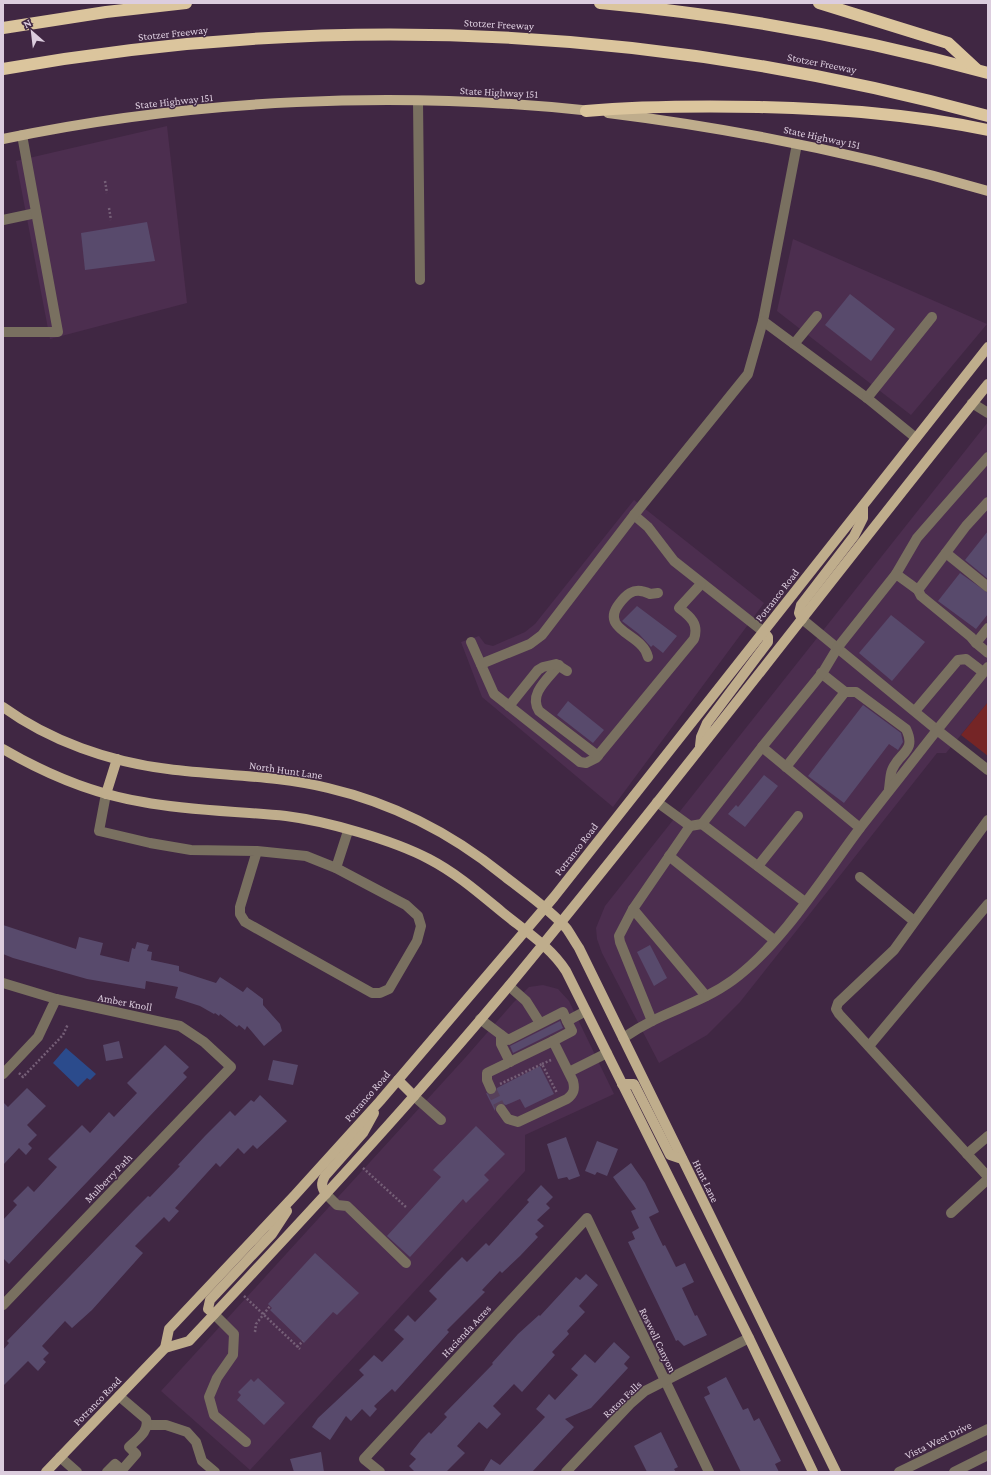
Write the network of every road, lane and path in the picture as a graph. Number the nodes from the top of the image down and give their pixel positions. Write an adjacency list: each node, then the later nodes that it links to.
1 (186, 3): 4 (highway)
2 (600, 3): 6 (highway)
3 (819, 3): 6 (highway)
4 (3, 28)
5 (3, 70): 9 (highway, Stotzer Freeway)
6 (983, 71)
7 (418, 101): 8 (main road, State Highway 151); 11 (main road, State Highway 151); 21 (street)
8 (586, 111): 10 (highway); 13 (main road, State Highway 151)
9 (988, 116)
10 (988, 130)
11 (22, 135): 12 (main road, State Highway 151); 18 (street)
12 (3, 139)
13 (797, 144): 15 (main road, State Highway 151); 24 (street)
14 (105, 181): 16 (path)
15 (988, 191)
16 (107, 193)
17 (109, 208): 20 (path)
18 (36, 213): 19 (street); 25 (street)
19 (3, 220)
20 (111, 220)
21 (420, 280)
22 (817, 316): 26 (street)
23 (932, 317): 29 (street)
24 (763, 321): 26 (street); 36 (street)
25 (3, 332)
26 (794, 344): 29 (street)
27 (988, 347): 32 (main road, Potranco Road)
28 (988, 384): 30 (main road, Potranco Road)
29 (867, 398): 32 (street)
30 (972, 403): 31 (street); 43 (main road, Potranco Road)
31 (988, 413)
32 (916, 438): 35 (main road, Potranco Road)
33 (988, 457): 38 (street)
34 (988, 502): 37 (street)
35 (863, 506): 43 (main road); 45 (main road, Potranco Road)
36 (634, 516): 39 (street); 51 (street)
37 (946, 553): 40 (street); 41 (street)
38 (896, 574): 41 (street); 48 (street)
39 (702, 584): 45 (street); 62 (street)
40 (988, 587)
41 (918, 590): 47 (street)
42 (658, 593): 50 (street)
43 (802, 619): 48 (street); 60 (main road, Potranco Road)
44 (988, 628): 47 (street)
45 (764, 632): 60 (main road); 82 (main road, Potranco Road)
46 (471, 642): 51 (street)
47 (976, 643): 49 (street)
48 (838, 647): 53 (street); 57 (street)
49 (988, 653)
50 (648, 657)
51 (481, 664): 55 (street)
52 (986, 669): 57 (street); 58 (street)
53 (821, 673): 54 (street); 59 (street)
54 (845, 692): 64 (street); 66 (street)
55 (510, 706): 62 (street); 62 (street)
56 (3, 707): 63 (main road, North Hunt Lane)
57 (915, 711): 58 (street)
58 (937, 730): 65 (street); 66 (street)
59 (762, 747): 64 (street); 71 (street)
60 (700, 748): 68 (main road, Potranco Road)
61 (3, 749): 67 (main road)
62 (598, 756)
63 (117, 759): 67 (main road); 82 (main road, North Hunt Lane)
64 (786, 767): 73 (street)
65 (988, 770)
66 (889, 791): 73 (street)
67 (106, 794): 74 (main road); 75 (street)
68 (657, 802): 72 (street); 85 (main road, Potranco Road)
69 (798, 816): 77 (street)
70 (988, 820): 84 (street)
71 (702, 824): 72 (street); 77 (street)
72 (690, 826): 76 (street)
73 (860, 828): 80 (street)
74 (348, 831): 78 (street); 86 (main road)
75 (257, 851): 78 (street); 78 (street)
76 (669, 856): 83 (street); 87 (street)
77 (758, 866): 80 (street)
78 (336, 868)
79 (860, 877): 84 (street)
80 (805, 902): 87 (street)
81 (988, 904): 102 (street)
82 (544, 909): 85 (main road, Hunt Lane); 86 (main road, Potranco Road)
83 (633, 909): 91 (street); 96 (street)
84 (914, 922): 102 (street)
85 (560, 923): 88 (main road, Potranco Road); 100 (main road, Hunt Lane)
86 (526, 931): 88 (main road); 109 (main road, Potranco Road)
87 (774, 940): 91 (street)
88 (542, 945): 90 (main road, Potranco Road); 93 (main road)
89 (3, 983): 92 (street, Amber Knoll)
90 (509, 986): 94 (main road, Potranco Road); 97 (street)
91 (706, 996): 96 (street)
92 (56, 999): 105 (street, Amber Knoll); 107 (street)
93 (586, 1011): 95 (street); 103 (main road)
94 (480, 1019): 99 (street); 112 (main road, Potranco Road)
95 (568, 1021): 97 (street); 101 (street)
96 (652, 1021): 100 (street)
97 (540, 1023): 99 (street)
98 (68, 1024): 108 (path)
99 (502, 1035): 104 (street)
100 (623, 1038): 119 (main road, Hunt Lane)
101 (553, 1040): 104 (street); 106 (street)
102 (869, 1046): 118 (street)
103 (607, 1053): 106 (street); 110 (main road)
104 (510, 1062): 111 (street)
105 (231, 1067): 129 (street, Mulberry Path)
106 (569, 1072): 115 (street)
107 (3, 1074)
108 (22, 1075)
109 (398, 1080): 112 (main road); 114 (main road, Potranco Road)
110 (622, 1084): 119 (main road); 134 (main road)
111 (491, 1089): 113 (path)
112 (414, 1096): 116 (street); 122 (main road, Potranco Road)
113 (552, 1098)
114 (380, 1101): 122 (main road); 123 (main road, Potranco Road)
115 (501, 1109)
116 (441, 1120)
117 (988, 1136): 118 (street)
118 (967, 1154): 121 (street)
119 (682, 1159): 154 (main road, Hunt Lane)
120 (363, 1168): 124 (path)
121 (988, 1178): 125 (street)
122 (326, 1194): 127 (street); 131 (main road, Potranco Road)
123 (295, 1195): 131 (main road); 137 (main road, Potranco Road)
124 (407, 1208)
125 (951, 1213)
126 (586, 1218): 139 (street, Roswell Canyon); 150 (street, Hacienda Acres)
127 (406, 1264)
128 (244, 1296): 132 (path)
129 (3, 1305)
130 (270, 1306): 132 (path)
131 (214, 1314): 137 (main road, Potranco Road); 143 (street)
132 (263, 1314): 133 (path); 136 (path)
133 (255, 1332)
134 (749, 1338): 139 (street, Raton Falls); 153 (main road)
135 (303, 1341): 136 (path)
136 (297, 1347): 138 (path)
137 (165, 1348): 140 (main road, Potranco Road)
138 (300, 1349)
139 (664, 1380): 151 (street, Raton Falls); 152 (street, Roswell Canyon)
140 (119, 1396): 141 (street); 145 (main road, Potranco Road)
141 (148, 1425): 148 (street); 149 (street)
142 (988, 1429): 155 (street, Vista West Drive)
143 (246, 1442)
144 (988, 1456): 156 (street)
145 (60, 1457): 146 (main road, Potranco Road); 147 (street)
146 (46, 1472)
147 (77, 1472)
148 (107, 1472)
149 (215, 1472)
150 (380, 1472)
151 (566, 1472)
152 (709, 1472)
153 (814, 1472)
154 (836, 1472)
155 (901, 1472)
156 (954, 1472)

